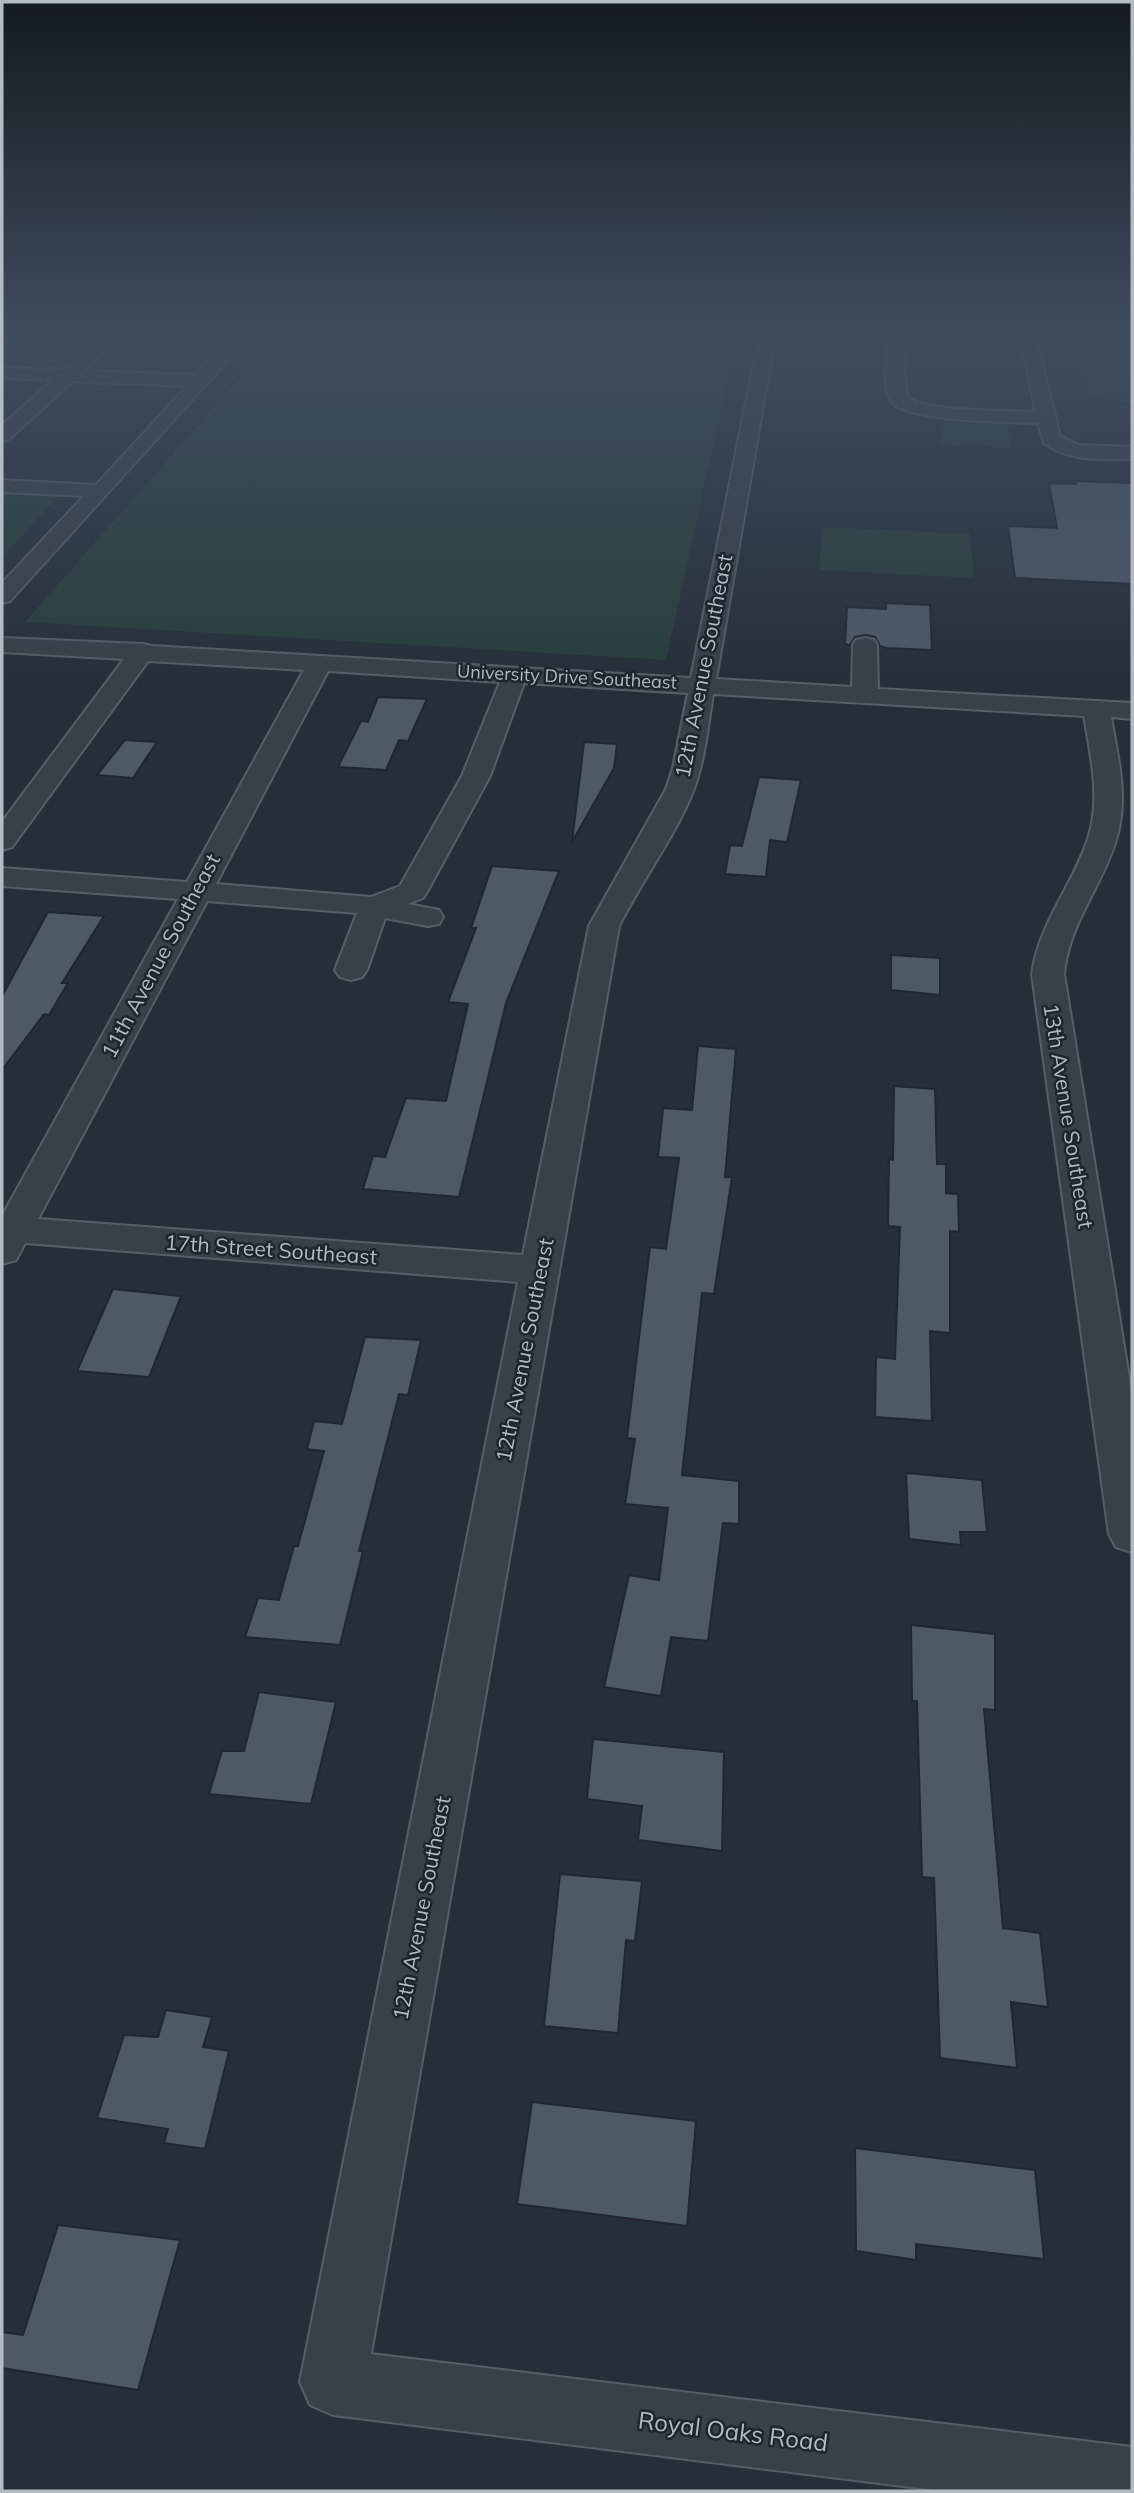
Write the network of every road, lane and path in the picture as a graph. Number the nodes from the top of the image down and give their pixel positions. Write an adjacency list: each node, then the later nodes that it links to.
1 (135, 453): 4 (street)
2 (745, 453): 11 (street, 12th Avenue Southeast)
3 (2, 486): 4 (street)
4 (101, 491): 5 (street)
5 (2, 596)
6 (2, 645): 8 (street, University Drive Southeast)
7 (865, 645): 12 (street)
8 (143, 652): 9 (street, University Drive Southeast); 15 (street)
9 (321, 662): 10 (street, University Drive Southeast); 17 (street, 11th Avenue Southeast)
10 (516, 674): 11 (street, University Drive Southeast); 18 (street)
11 (702, 685): 12 (street, University Drive Southeast); 22 (street, 12th Avenue Southeast)
12 (865, 695): 13 (street, University Drive Southeast)
13 (1096, 708): 14 (street, University Drive Southeast); 23 (street, 13th Avenue Southeast)
14 (1132, 711)
15 (2, 841)
16 (2, 877): 17 (street)
17 (196, 890): 18 (street); 21 (street, 11th Avenue Southeast)
18 (374, 907): 19 (street); 20 (street)
19 (428, 917)
20 (351, 970)
21 (6, 1237): 22 (street, 17th Street Southeast)
22 (540, 1270): 24 (street, 12th Avenue Southeast)
23 (1132, 1534)
24 (333, 2382): 25 (street, Royal Oaks Road)
25 (1132, 2481)

